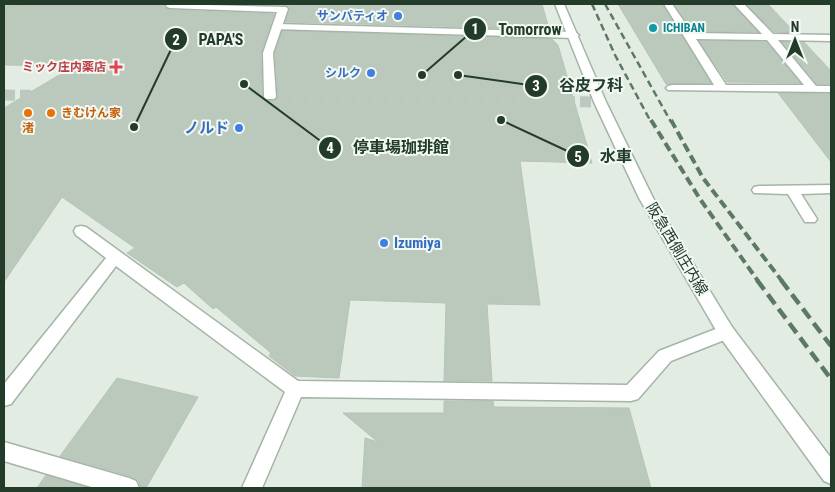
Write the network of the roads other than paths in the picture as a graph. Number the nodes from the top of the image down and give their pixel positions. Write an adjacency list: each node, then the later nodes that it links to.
1 (559, 4): 6 (street, 阪急西側庄内線)
2 (668, 4): 7 (street)
3 (740, 4): 8 (street)
4 (170, 5): 5 (street)
5 (277, 27): 6 (street); 14 (street)
6 (574, 35): 21 (street, 阪急西側庄内線)
7 (690, 36): 8 (street); 11 (street)
8 (771, 38): 9 (street); 12 (street)
9 (831, 38)
10 (672, 88): 11 (street)
11 (722, 88): 12 (street)
12 (813, 89): 13 (street)
13 (831, 89)
14 (270, 97)
15 (831, 189): 17 (street)
16 (759, 190): 17 (street)
17 (792, 190): 18 (street)
18 (810, 219)
19 (81, 231): 20 (street)
20 (115, 257): 22 (street); 23 (street)
21 (726, 332): 22 (street); 25 (street, 阪急西側庄内線)
22 (295, 389): 27 (street)
23 (4, 398)
24 (4, 451): 26 (street)
25 (831, 474)
26 (129, 488)
27 (252, 488)

